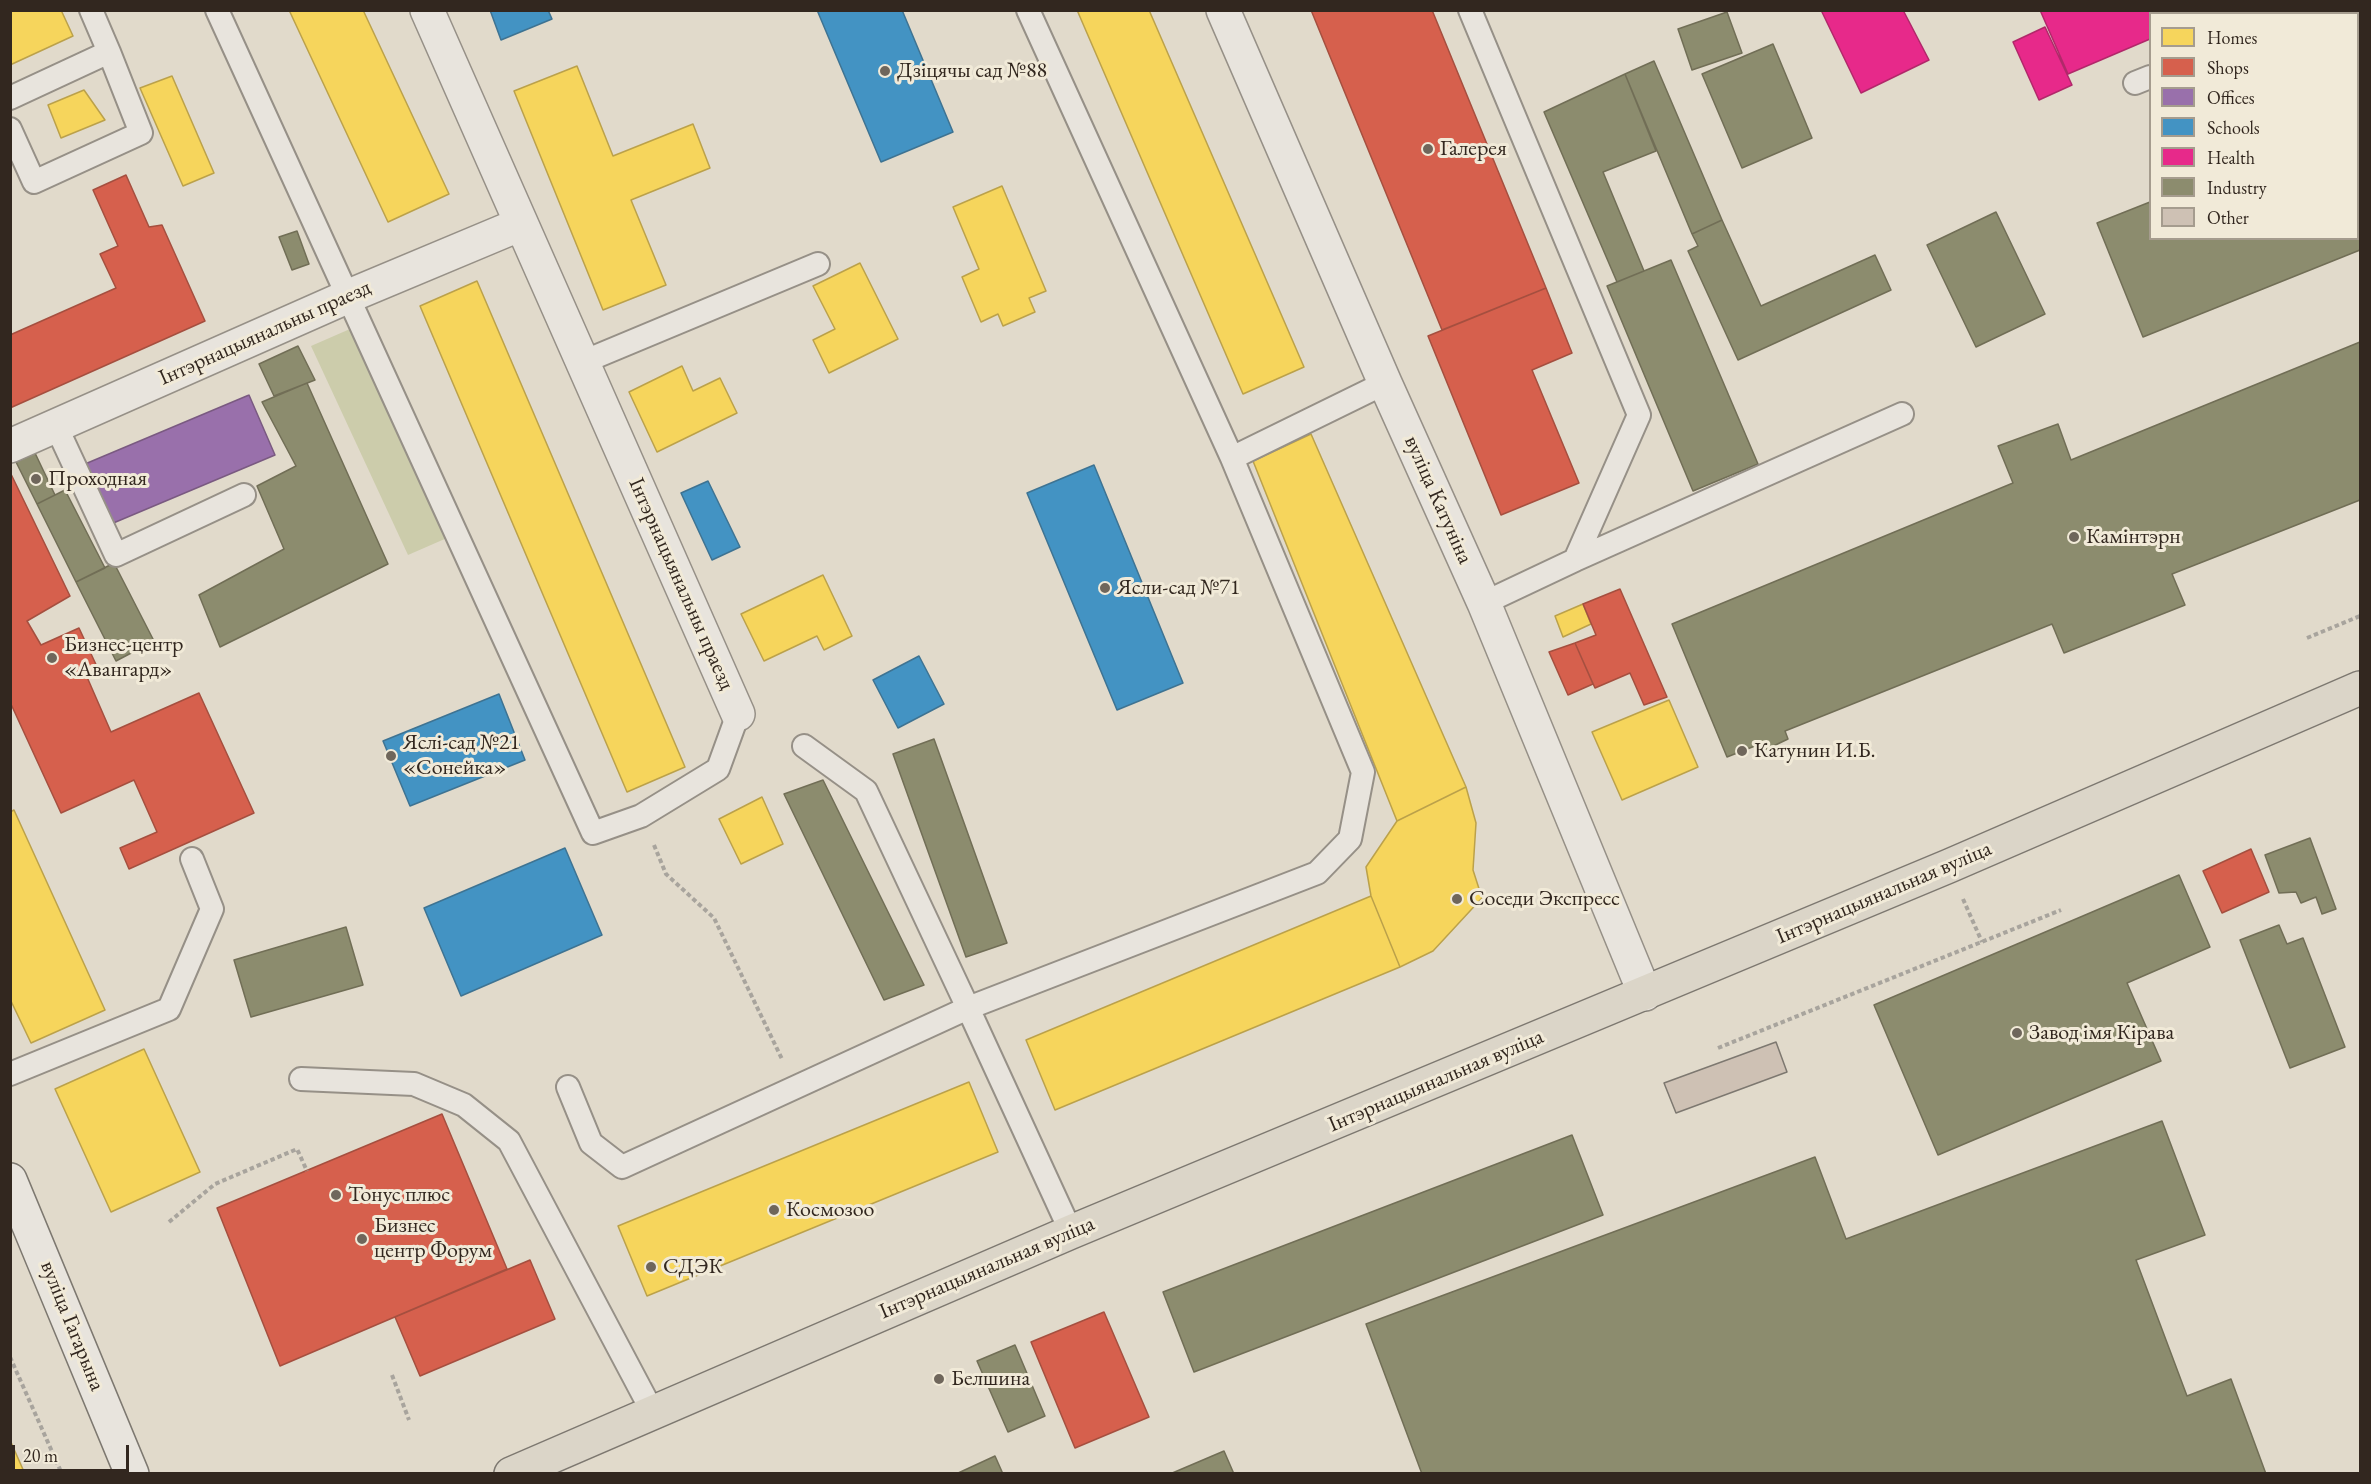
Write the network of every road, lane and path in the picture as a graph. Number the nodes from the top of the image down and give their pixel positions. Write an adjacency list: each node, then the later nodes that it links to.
1 (92, 10): 7 (lane)
2 (217, 10): 12 (lane)
3 (428, 10): 10 (street, Інтэрнацыянальны праезд)
4 (1028, 10): 18 (lane)
5 (1223, 10): 14 (street, вуліца Катуніна)
6 (1470, 10): 20 (lane)
7 (109, 52): 8 (lane); 9 (lane)
8 (10, 98)
9 (10, 129)
10 (522, 224): 12 (street, Інтэрнацыянальны праезд); 13 (street, Інтэрнацыянальны праезд)
11 (818, 264): 13 (lane)
12 (349, 296): 16 (street, Інтэрнацыянальны праезд); 27 (lane)
13 (583, 362): 25 (street, Інтэрнацыянальны праезд)
14 (1385, 383): 18 (lane); 21 (street, вуліца Катуніна)
15 (1902, 414): 20 (lane)
16 (56, 426): 17 (street, Інтэрнацыянальны праезд); 19 (lane)
17 (10, 446)
18 (1232, 458): 33 (lane)
19 (244, 495)
20 (1575, 560): 21 (lane)
21 (1484, 603): 32 (street, вуліца Катуніна)
22 (2361, 616): 23 (path)
23 (2307, 638)
24 (2361, 688): 29 (main road, Інтэрнацыянальная вуліца)
25 (738, 714): 27 (lane)
26 (804, 746): 33 (lane)
27 (641, 816): 38 (path)
28 (192, 859): 35 (lane)
29 (1949, 866): 31 (path); 32 (main road, Інтэрнацыянальная вуліца)
30 (2061, 910): 31 (path)
31 (1982, 942): 34 (path)
32 (1646, 994): 42 (main road, Інтэрнацыянальная вуліца)
33 (968, 1008): 38 (lane); 42 (lane)
34 (1718, 1048)
35 (10, 1074)
36 (301, 1079): 45 (lane)
37 (568, 1087): 38 (lane)
38 (796, 1087)
39 (307, 1171): 41 (path)
40 (10, 1180): 48 (street, вуліца Гагарына)
41 (169, 1222)
42 (1071, 1232): 45 (main road, Інтэрнацыянальная вуліца)
43 (10, 1357): 47 (path)
44 (392, 1375): 46 (path)
45 (652, 1411): 49 (main road, Інтэрнацыянальная вуліца)
46 (410, 1420)
47 (62, 1473)
48 (132, 1473)
49 (511, 1473)

